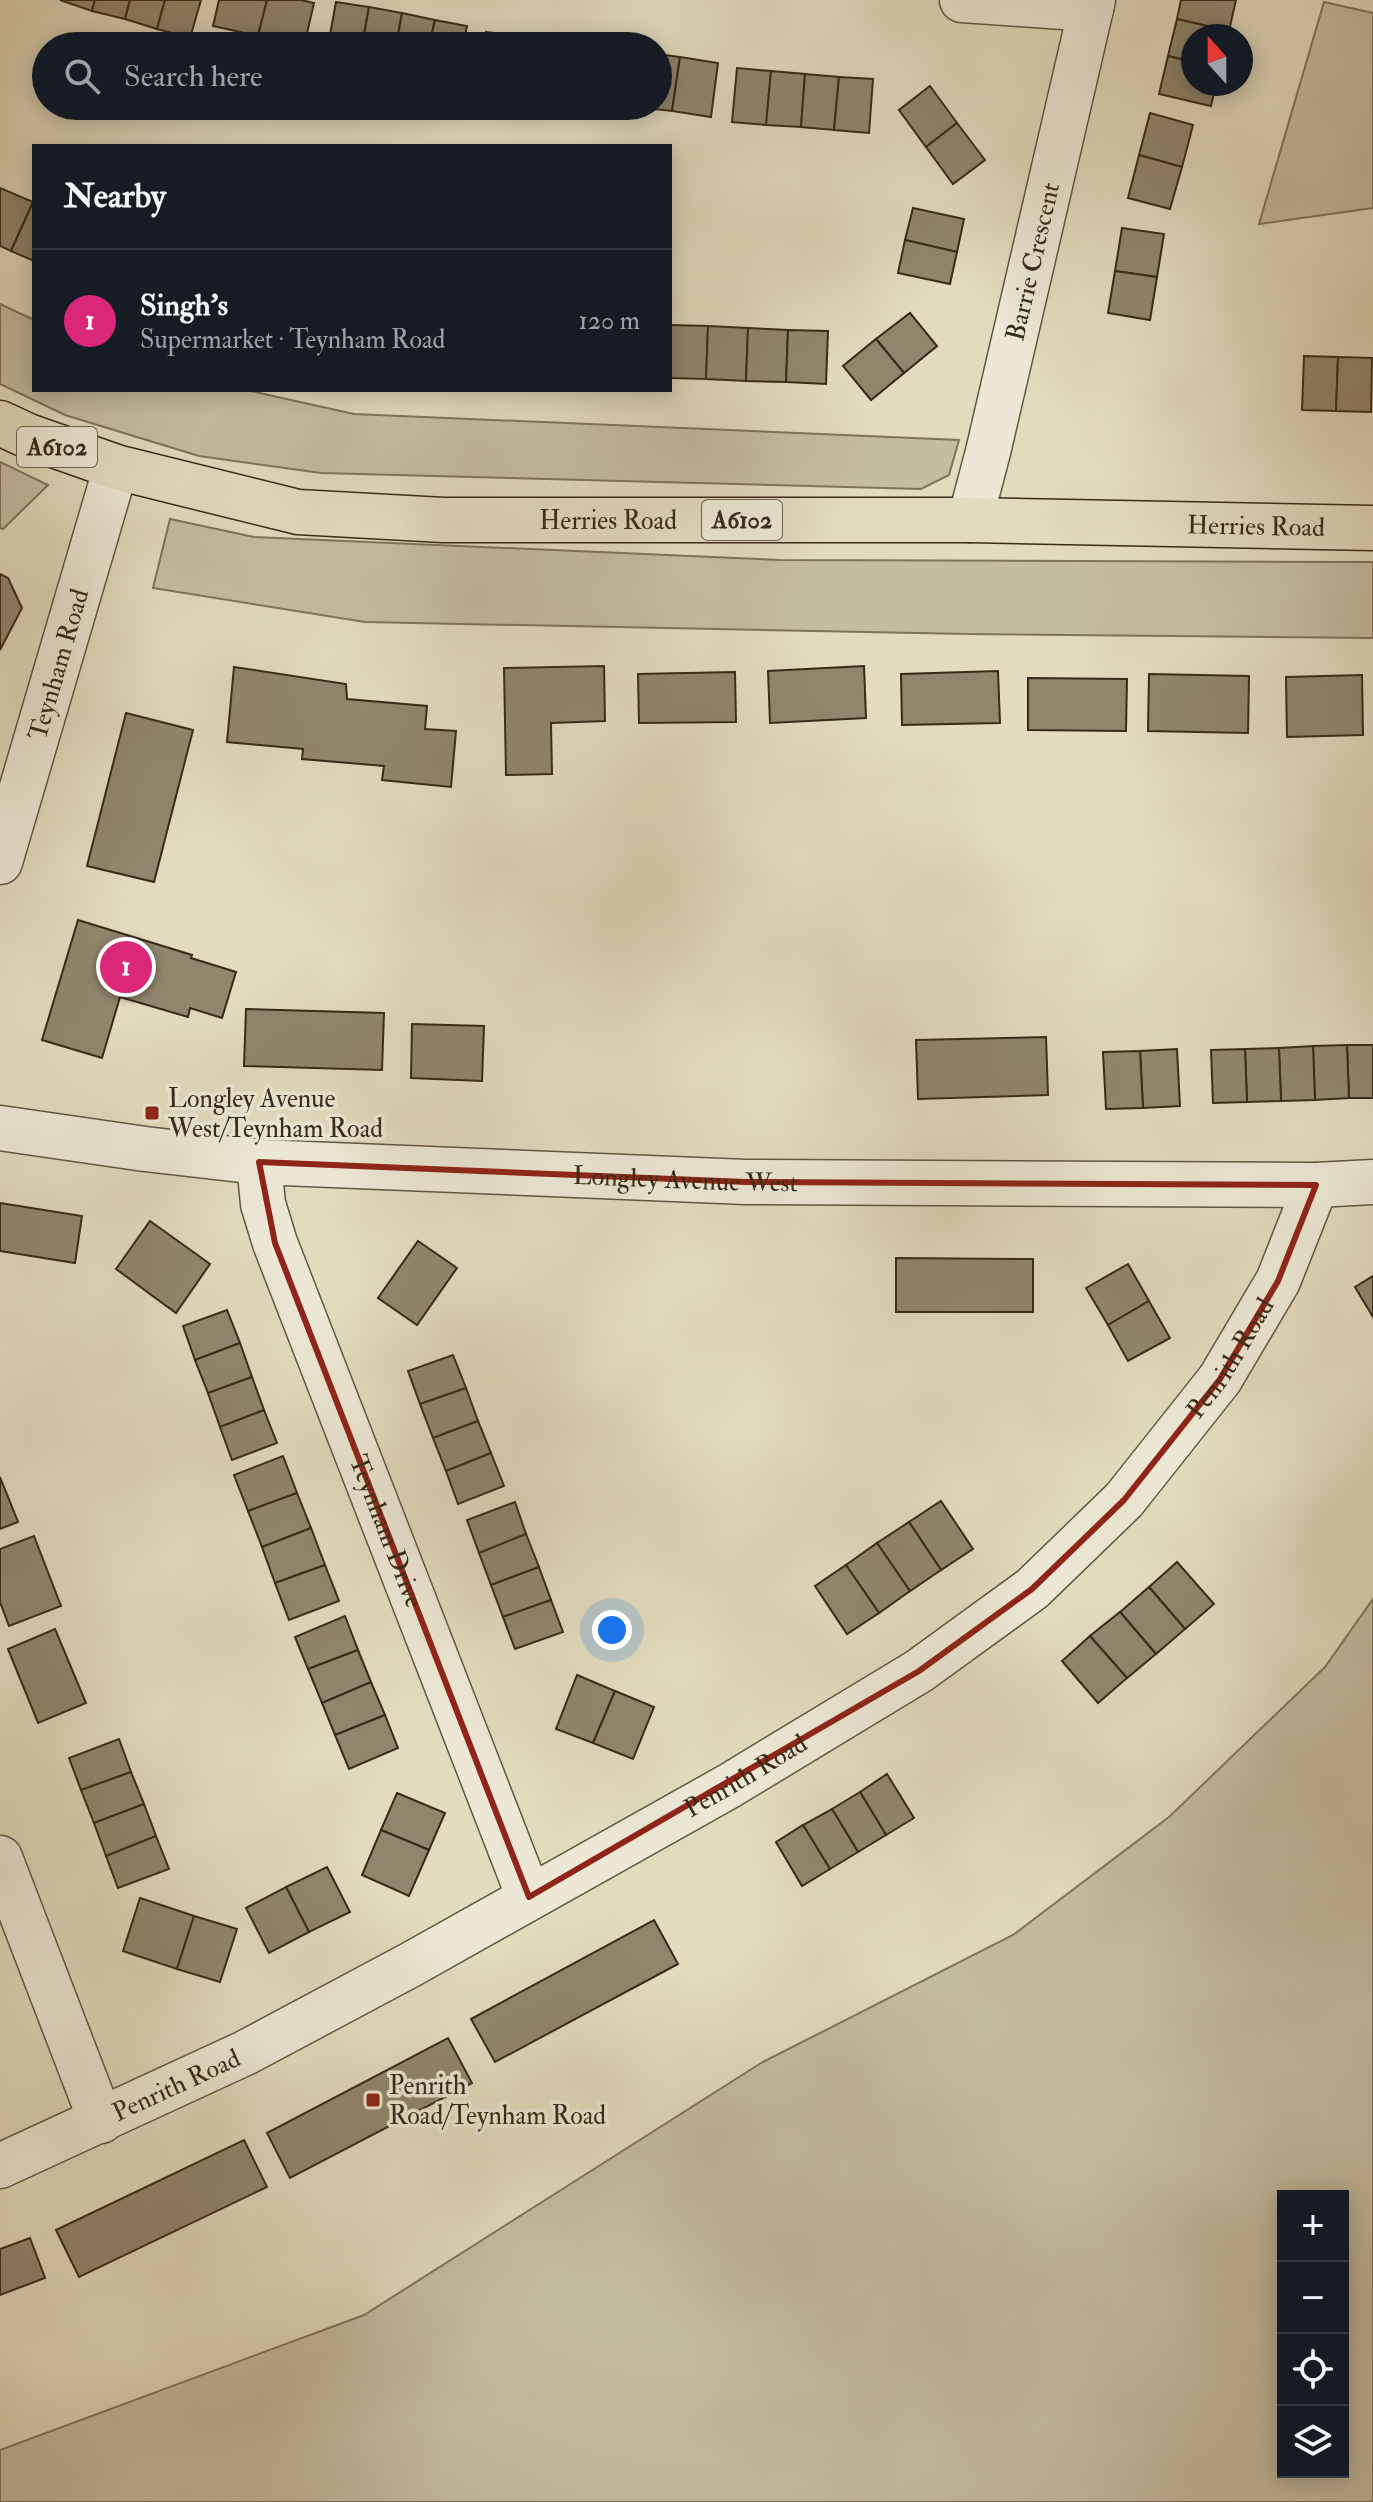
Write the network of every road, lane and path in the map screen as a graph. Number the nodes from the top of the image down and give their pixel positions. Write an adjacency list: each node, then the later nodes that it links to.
1 (962, 0): 2 (street)
2 (1092, 4): 5 (street, Barrie Crescent)
3 (0, 423): 4 (main road, Herries Road / A6102)
4 (116, 467): 5 (main road, Herries Road / A6102); 7 (street, Teynham Road)
5 (970, 520): 6 (main road, Herries Road / A6102)
6 (1373, 528)
7 (0, 862)
8 (0, 1128): 9 (street, Longley Avenue West)
9 (259, 1162): 11 (street, Longley Avenue West); 13 (street, Teynham Drive)
10 (1373, 1182): 11 (street, Longley Avenue West)
11 (1316, 1185): 13 (street, Penrith Road)
12 (0, 1858): 14 (street)
13 (529, 1897): 14 (street, Penrith Road)
14 (101, 2121): 15 (street, Penrith Road)
15 (0, 2166)

